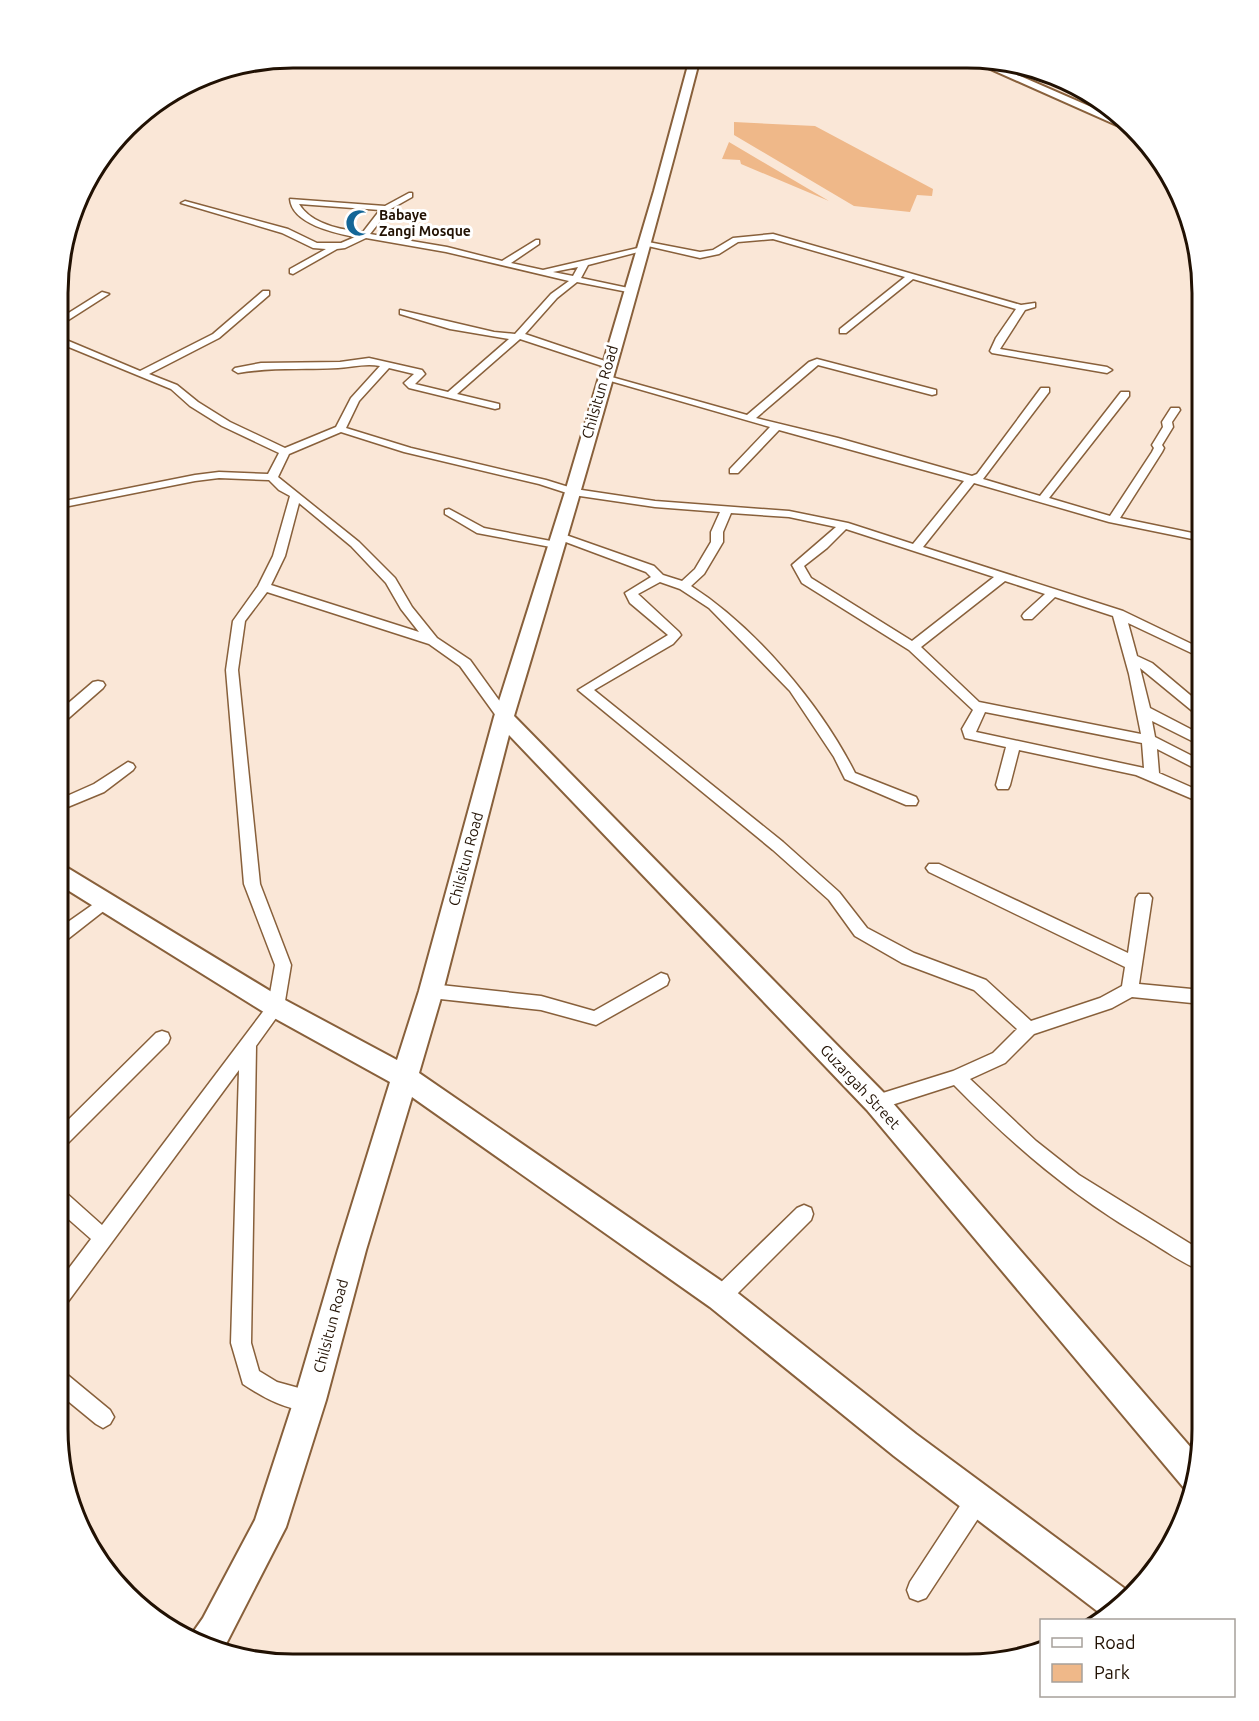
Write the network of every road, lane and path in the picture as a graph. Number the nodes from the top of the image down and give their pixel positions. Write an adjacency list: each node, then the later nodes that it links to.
1 (692, 68): 11 (main road, Chilsitun Road)
2 (996, 69): 5 (main road)
3 (1032, 77): 4 (main road)
4 (1071, 94)
5 (1109, 118)
6 (409, 195): 8 (street)
7 (185, 202): 12 (street)
8 (386, 208): 9 (street); 9 (street)
9 (365, 235): 12 (street); 14 (street)
10 (536, 242): 14 (street)
11 (642, 247): 13 (street); 17 (street); 19 (main road, Chilsitun Road)
12 (333, 248): 16 (street)
13 (585, 262): 15 (street); 18 (street)
14 (504, 264): 15 (street)
15 (544, 271): 18 (street)
16 (293, 272)
17 (910, 277): 23 (street); 26 (street)
18 (575, 280): 19 (street); 27 (street)
19 (630, 291): 32 (main road, Chilsitun Road)
20 (266, 293): 33 (street)
21 (105, 294): 25 (street)
22 (1032, 305): 23 (street)
23 (1021, 308): 31 (street)
24 (403, 312): 27 (street)
25 (68, 317)
26 (843, 331)
27 (518, 336): 32 (street); 37 (street)
28 (68, 344): 33 (street)
29 (387, 365): 30 (street); 37 (street); 42 (street)
30 (238, 370)
31 (1107, 370)
32 (606, 372): 40 (street); 47 (main road, Chilsitun Road)
33 (140, 375): 43 (street)
34 (1045, 390): 46 (street)
35 (932, 392): 40 (street)
36 (1125, 394): 49 (street)
37 (450, 395): 38 (street)
38 (495, 406)
39 (1175, 410): 53 (street)
40 (749, 419): 41 (street)
41 (777, 426): 44 (street); 46 (street)
42 (340, 429): 43 (street); 47 (street)
43 (285, 452): 45 (street)
44 (734, 471)
45 (272, 477): 48 (street); 50 (street)
46 (970, 481): 49 (street); 57 (street)
47 (573, 492): 51 (street); 56 (main road, Chilsitun Road)
48 (296, 495): 61 (street); 65 (street)
49 (1042, 500): 53 (street)
50 (68, 503)
51 (727, 509): 54 (street); 60 (street)
52 (449, 512): 56 (street)
53 (1113, 520): 55 (street)
54 (844, 525): 57 (street); 66 (street)
55 (1192, 536)
56 (557, 541): 59 (street); 74 (main road, Chilsitun Road)
57 (915, 549): 58 (street)
58 (1002, 577): 62 (street); 66 (street)
59 (659, 578): 60 (street); 96 (street)
60 (684, 586): 83 (street)
61 (264, 587): 65 (street); 95 (street)
62 (1054, 592): 63 (street); 64 (street)
63 (1119, 614): 67 (street); 68 (street)
64 (1028, 616)
65 (433, 641): 74 (street)
66 (913, 647): 71 (street)
67 (1192, 649)
68 (1132, 659): 70 (street); 73 (street)
69 (98, 685): 72 (street)
70 (1192, 704)
71 (981, 708): 76 (street); 77 (street)
72 (68, 711)
73 (1144, 711): 75 (street); 76 (street)
74 (504, 717): 93 (main road, Chilsitun Road); 101 (main road, Guzargah Street)
75 (1192, 736)
76 (1150, 740): 78 (street); 80 (street)
77 (1014, 744): 80 (street); 81 (street)
78 (1192, 762)
79 (128, 767): 84 (street)
80 (1152, 775): 82 (street)
81 (1004, 785)
82 (1192, 793)
83 (911, 801)
84 (68, 802)
85 (934, 868): 90 (street)
86 (68, 879): 88 (main road)
87 (1144, 898): 90 (street)
88 (105, 902): 89 (street); 95 (main road)
89 (68, 930)
90 (1132, 963): 92 (street)
91 (661, 980): 93 (street)
92 (1130, 990): 94 (street); 96 (street)
93 (430, 991): 100 (main road, Chilsitun Road)
94 (1192, 996)
95 (276, 1006): 98 (street); 100 (main road)
96 (1028, 1029): 99 (street)
97 (162, 1038): 102 (street)
98 (248, 1042): 105 (street); 110 (street)
99 (957, 1077): 101 (street); 106 (street)
100 (406, 1078): 108 (main road); 110 (main road, Chilsitun Road)
101 (876, 1102): 112 (main road, Guzargah Street)
102 (68, 1131)
103 (68, 1207): 105 (street)
104 (804, 1214): 108 (street)
105 (103, 1238): 107 (street)
106 (1192, 1256)
107 (68, 1285)
108 (720, 1297): 113 (main road)
109 (68, 1388): 111 (street)
110 (310, 1400): 116 (main road, Chilsitun Road)
111 (103, 1417)
112 (1188, 1467)
113 (977, 1500): 114 (street); 115 (main road)
114 (918, 1590)
115 (1112, 1601)
116 (209, 1637)

